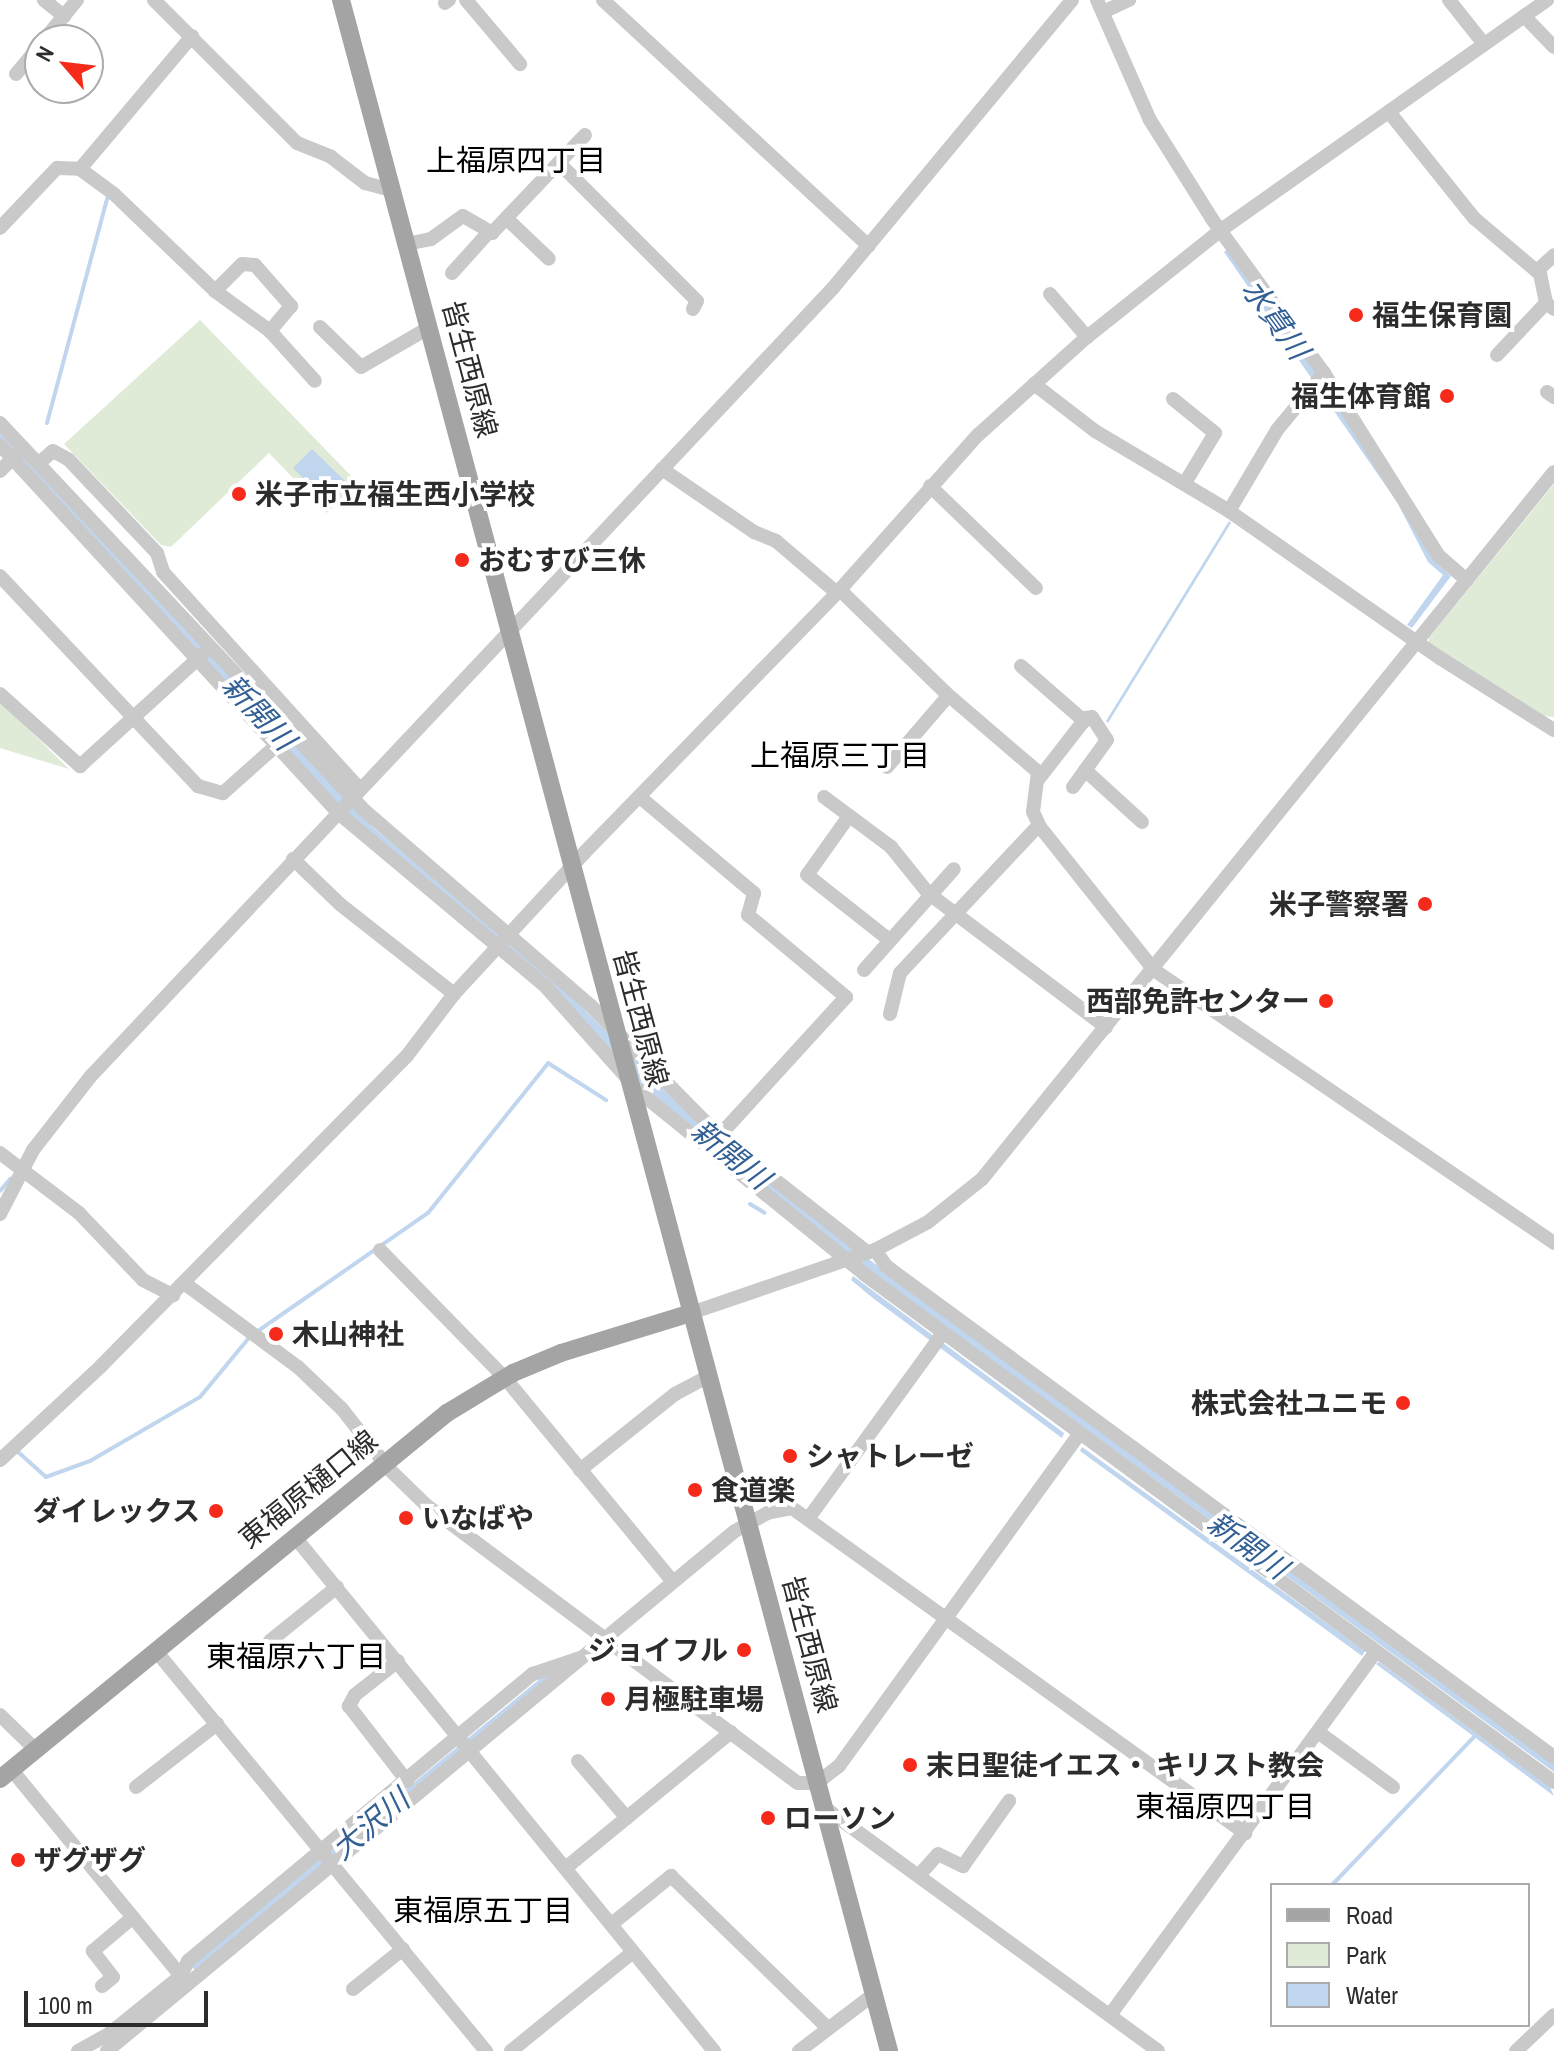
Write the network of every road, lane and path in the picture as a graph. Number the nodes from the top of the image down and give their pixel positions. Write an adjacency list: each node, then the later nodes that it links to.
1 (44, 0): 12 (street)
2 (77, 0): 12 (street)
3 (154, 0): 15 (street)
4 (341, 0): 25 (main road, 皆生西原線)
5 (466, 0): 19 (street)
6 (603, 0): 31 (street)
7 (1072, 0): 31 (street)
8 (1129, 0): 11 (street)
9 (1449, 0): 16 (street)
10 (1547, 0): 13 (street)
11 (1100, 6): 28 (street)
12 (64, 16): 14 (street)
13 (1524, 16): 16 (street); 17 (street)
14 (57, 24)
15 (192, 36): 24 (street); 25 (street)
16 (1484, 44): 21 (street)
17 (1554, 47)
18 (24, 64): 20 (street)
19 (520, 64)
20 (16, 74)
21 (1389, 112): 28 (street); 34 (street)
22 (585, 135): 23 (street)
23 (559, 163): 26 (street); 39 (street)
24 (80, 169): 27 (street); 36 (street)
25 (391, 190): 30 (main road, 皆生西原線)
26 (506, 218): 29 (street); 33 (street)
27 (0, 228)
28 (1221, 230): 43 (street); 45 (street)
29 (488, 233): 30 (street); 35 (street)
30 (406, 244): 41 (main road, 皆生西原線)
31 (869, 246): 53 (street)
32 (1554, 255): 34 (street)
33 (549, 259)
34 (1537, 271): 38 (street)
35 (452, 273)
36 (215, 291): 42 (street); 42 (street)
37 (1050, 294): 43 (street)
38 (1550, 306): 44 (street)
39 (693, 309)
40 (320, 327): 41 (street)
41 (430, 327): 63 (main road, 皆生西原線)
42 (270, 331): 46 (street)
43 (1087, 337): 47 (street)
44 (1497, 355)
45 (1320, 378): 58 (street); 60 (street)
46 (315, 381)
47 (1034, 384): 56 (street); 57 (street)
48 (1173, 399): 56 (street)
49 (0, 423): 51 (street)
50 (0, 445): 51 (street)
51 (18, 453): 52 (street); 54 (street); 65 (street)
52 (39, 463): 65 (street); 77 (street)
53 (662, 469): 62 (street); 63 (street)
54 (0, 471)
55 (1554, 472): 60 (street)
56 (1185, 483): 58 (street)
57 (930, 486): 61 (street); 62 (street)
58 (1229, 511): 64 (street)
59 (0, 576): 69 (street)
60 (1467, 580): 64 (street)
61 (1036, 588)
62 (838, 592): 68 (street); 79 (street)
63 (512, 629): 77 (street); 85 (main road, 皆生西原線)
64 (1416, 640): 71 (street); 92 (street)
65 (204, 653): 69 (street); 72 (street); 77 (street)
66 (1021, 666): 70 (street)
67 (0, 694): 69 (street)
68 (948, 696): 73 (street); 75 (street)
69 (132, 720): 72 (street)
70 (1084, 721): 74 (street); 75 (street)
71 (1554, 730)
72 (278, 744): 80 (street)
73 (887, 767)
74 (1085, 770): 76 (street); 82 (street)
75 (1037, 782): 83 (street)
76 (1073, 787)
77 (356, 793): 80 (street); 90 (street)
78 (824, 797): 81 (street)
79 (641, 798): 85 (street); 98 (street)
80 (337, 812): 84 (street); 90 (street)
81 (849, 816): 87 (street); 89 (street)
82 (1142, 822)
83 (1039, 825): 88 (street); 92 (street)
84 (293, 859): 93 (street); 100 (street)
85 (573, 866): 90 (street); 96 (main road, 皆生西原線)
86 (954, 869): 87 (street)
87 (928, 894): 88 (street); 89 (street)
88 (958, 913): 94 (street); 95 (street)
89 (888, 939): 91 (street)
90 (504, 941): 93 (street); 96 (street); 97 (street)
91 (864, 970)
92 (1154, 970): 95 (street); 102 (street)
93 (454, 994): 106 (street)
94 (890, 1014)
95 (1106, 1027): 104 (street)
96 (615, 1034): 97 (main road, 皆生西原線); 98 (street)
97 (628, 1079): 105 (street); 108 (main road, 皆生西原線)
98 (719, 1136): 104 (street)
99 (0, 1153): 100 (street)
100 (23, 1167): 101 (street); 107 (street)
101 (0, 1214)
102 (1554, 1243)
103 (380, 1250): 111 (street)
104 (869, 1252): 105 (street); 135 (street)
105 (847, 1260): 108 (street); 109 (street)
106 (184, 1283): 107 (street); 114 (street)
107 (173, 1295): 113 (street)
108 (691, 1313): 110 (main road, 皆生西原線); 111 (main road, 東福原樋口線)
109 (943, 1333): 112 (street); 116 (street)
110 (709, 1376): 115 (street); 117 (main road, 皆生西原線)
111 (505, 1378): 114 (main road, 東福原樋口線); 115 (street)
112 (1079, 1435): 121 (street); 125 (street)
113 (0, 1460)
114 (384, 1463): 118 (main road, 東福原樋口線); 122 (street)
115 (580, 1470): 119 (street)
116 (808, 1519): 117 (street); 121 (street)
117 (748, 1522): 119 (street); 140 (main road, 皆生西原線)
118 (294, 1536): 120 (street); 124 (main road, 東福原樋口線)
119 (673, 1582): 122 (street)
120 (337, 1587): 123 (street); 127 (street)
121 (947, 1619): 140 (street); 146 (street)
122 (604, 1639): 126 (street); 130 (street)
123 (270, 1641)
124 (156, 1651): 129 (street); 133 (main road, 東福原樋口線)
125 (1376, 1652): 131 (street); 139 (street)
126 (583, 1658): 132 (street); 134 (street)
127 (398, 1661): 132 (street); 138 (street)
128 (0, 1715): 133 (street)
129 (217, 1724): 141 (street); 147 (street)
130 (731, 1732): 140 (street); 145 (street)
131 (1318, 1732): 142 (street); 146 (street)
132 (461, 1738): 134 (street); 138 (street)
133 (35, 1749): 137 (main road, 東福原樋口線)
134 (471, 1750): 148 (street); 149 (street)
135 (1554, 1757)
136 (578, 1761): 145 (street)
137 (6, 1774): 151 (street)
138 (407, 1781): 147 (street)
139 (1554, 1782)
140 (817, 1783): 144 (main road, 皆生西原線)
141 (136, 1787)
142 (1393, 1787)
143 (1009, 1801): 150 (street)
144 (825, 1808): 150 (street); 158 (main road, 皆生西原線)
145 (627, 1818): 149 (street)
146 (1245, 1833): 159 (street)
147 (322, 1851): 148 (street); 155 (street)
148 (333, 1864): 153 (street); 155 (street)
149 (568, 1866): 152 (street)
150 (921, 1873): 159 (street)
151 (133, 1917): 155 (street); 156 (street)
152 (613, 1923): 154 (street); 161 (street)
153 (403, 1949): 157 (street); 164 (street)
154 (633, 1952): 165 (street); 166 (street)
155 (184, 1980): 162 (street); 163 (street)
156 (102, 1986)
157 (353, 1989)
158 (874, 1994): 161 (street); 168 (main road, 皆生西原線)
159 (1110, 2015): 169 (street)
160 (1554, 2015): 170 (street)
161 (827, 2027): 167 (street)
162 (78, 2051)
163 (107, 2051)
164 (486, 2051)
165 (511, 2051)
166 (714, 2051)
167 (799, 2051)
168 (889, 2051)
169 (1158, 2051)
170 (1516, 2051)

